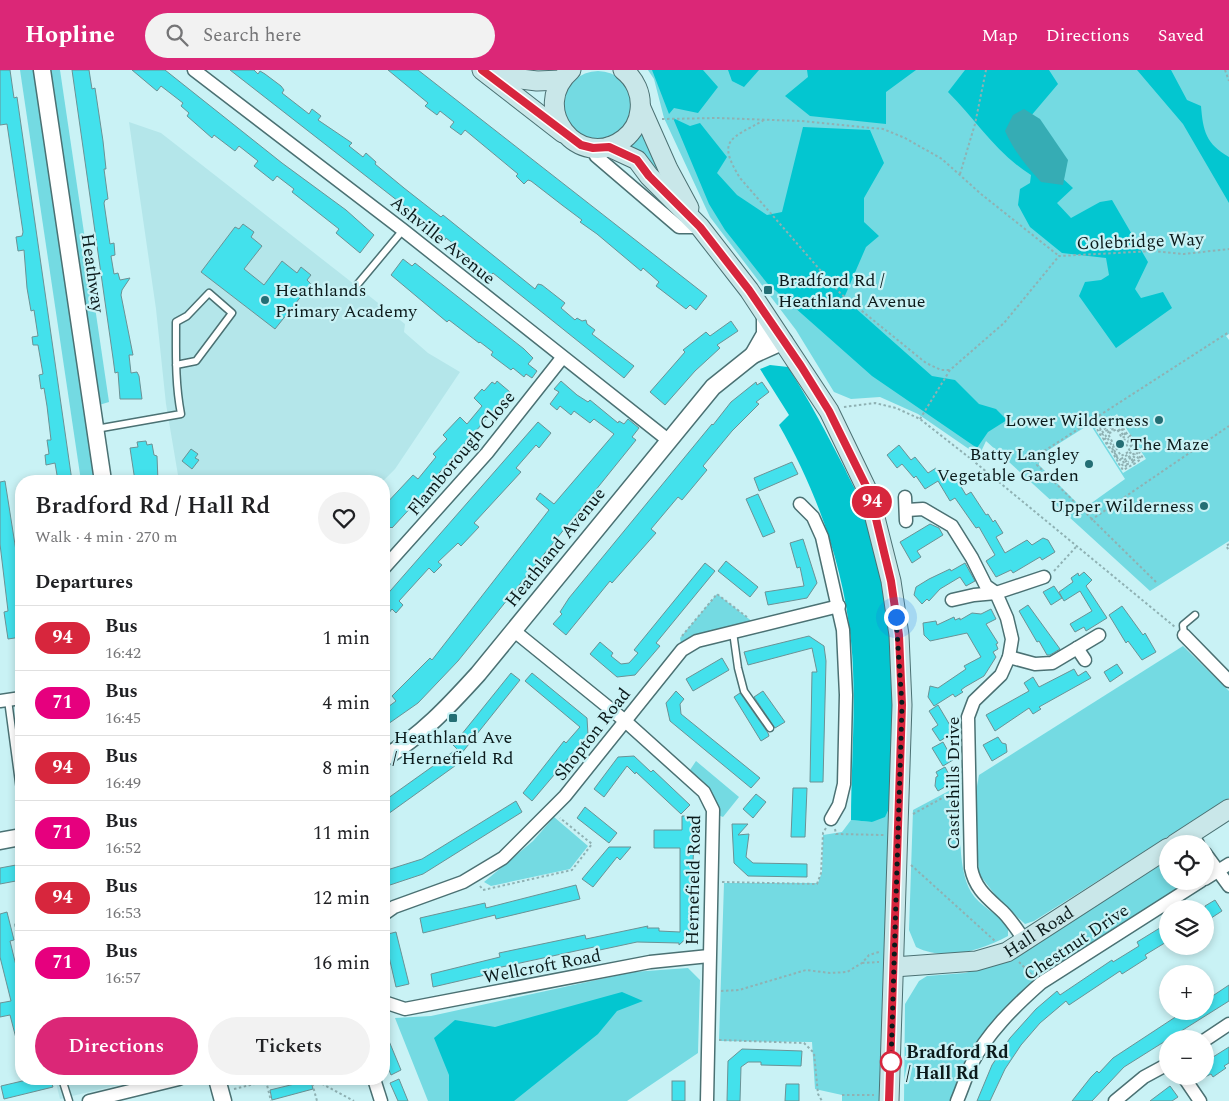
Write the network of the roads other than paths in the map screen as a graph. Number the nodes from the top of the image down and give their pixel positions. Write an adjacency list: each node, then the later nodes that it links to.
1 (42, 70): 20 (street, Heathway)
2 (194, 70): 13 (street, Ashville Avenue)
3 (626, 71): 6 (main road)
4 (485, 73): 5 (main road); 7 (main road)
5 (566, 75): 7 (main road)
6 (644, 116): 8 (main road); 9 (main road)
7 (570, 138): 8 (main road)
8 (601, 148): 9 (main road); 10 (street)
9 (661, 175): 10 (street); 11 (main road); 12 (main road)
10 (638, 192): 11 (street)
11 (665, 204): 12 (main road)
12 (700, 227): 15 (main road)
13 (403, 230): 14 (lane); 18 (street, Ashville Avenue)
14 (357, 285)
15 (765, 314): 16 (main road); 17 (street, Heathland Avenue)
16 (784, 341): 17 (street, Heathland Avenue); 56 (main road)
17 (753, 356): 21 (street, Heathland Avenue)
18 (562, 358): 21 (street, Ashville Avenue); 25 (street, Flamborough Close)
19 (176, 365): 19 (lane); 20 (lane)
20 (96, 429): 22 (street, Heathway)
21 (668, 440): 31 (street, Heathland Avenue)
22 (102, 475)
23 (800, 504): 29 (street)
24 (906, 509): 27 (street, Castlehills Drive)
25 (390, 561)
26 (1044, 577): 27 (street)
27 (996, 593): 28 (street); 36 (street, Castlehills Drive)
28 (952, 600)
29 (839, 606): 32 (street, Shopton Road); 45 (street)
30 (1195, 615): 34 (lane)
31 (513, 630): 40 (street, Hernefield Road); 43 (street, Heathland Avenue)
32 (733, 632): 40 (street, Shopton Road); 41 (lane)
33 (1099, 635): 35 (street)
34 (1184, 635): 38 (street)
35 (1078, 648): 36 (street); 37 (street)
36 (1009, 657): 54 (street, Castlehills Drive)
37 (1085, 660)
38 (1229, 681)
39 (10, 700): 42 (lane)
40 (624, 720): 53 (street, Shopton Road); 55 (street, Hernefield Road)
41 (770, 728)
42 (15, 745)
43 (390, 755)
44 (1229, 809): 46 (main road)
45 (831, 819)
46 (1199, 835)
47 (15, 838): 48 (street)
48 (0, 841)
49 (1159, 854): 54 (main road, Hall Road)
50 (1223, 867): 51 (street)
51 (1229, 886)
52 (1187, 890): 70 (street, Chestnut Drive)
53 (390, 910)
54 (1025, 940): 56 (main road, Hall Road)
55 (709, 956): 57 (street, Wellcroft Road); 69 (street, Hernefield Road)
56 (894, 957): 65 (main road)
57 (390, 1004)
58 (1229, 1024): 59 (street)
59 (1214, 1034)
60 (1159, 1069): 71 (street)
61 (64, 1085): 67 (lane)
62 (146, 1085): 66 (street)
63 (376, 1085): 68 (street)
64 (1189, 1085): 72 (street)
65 (882, 1098)
66 (95, 1100)
67 (69, 1101)
68 (381, 1101)
69 (707, 1101)
70 (957, 1101)
71 (1115, 1101)
72 (1200, 1101)

